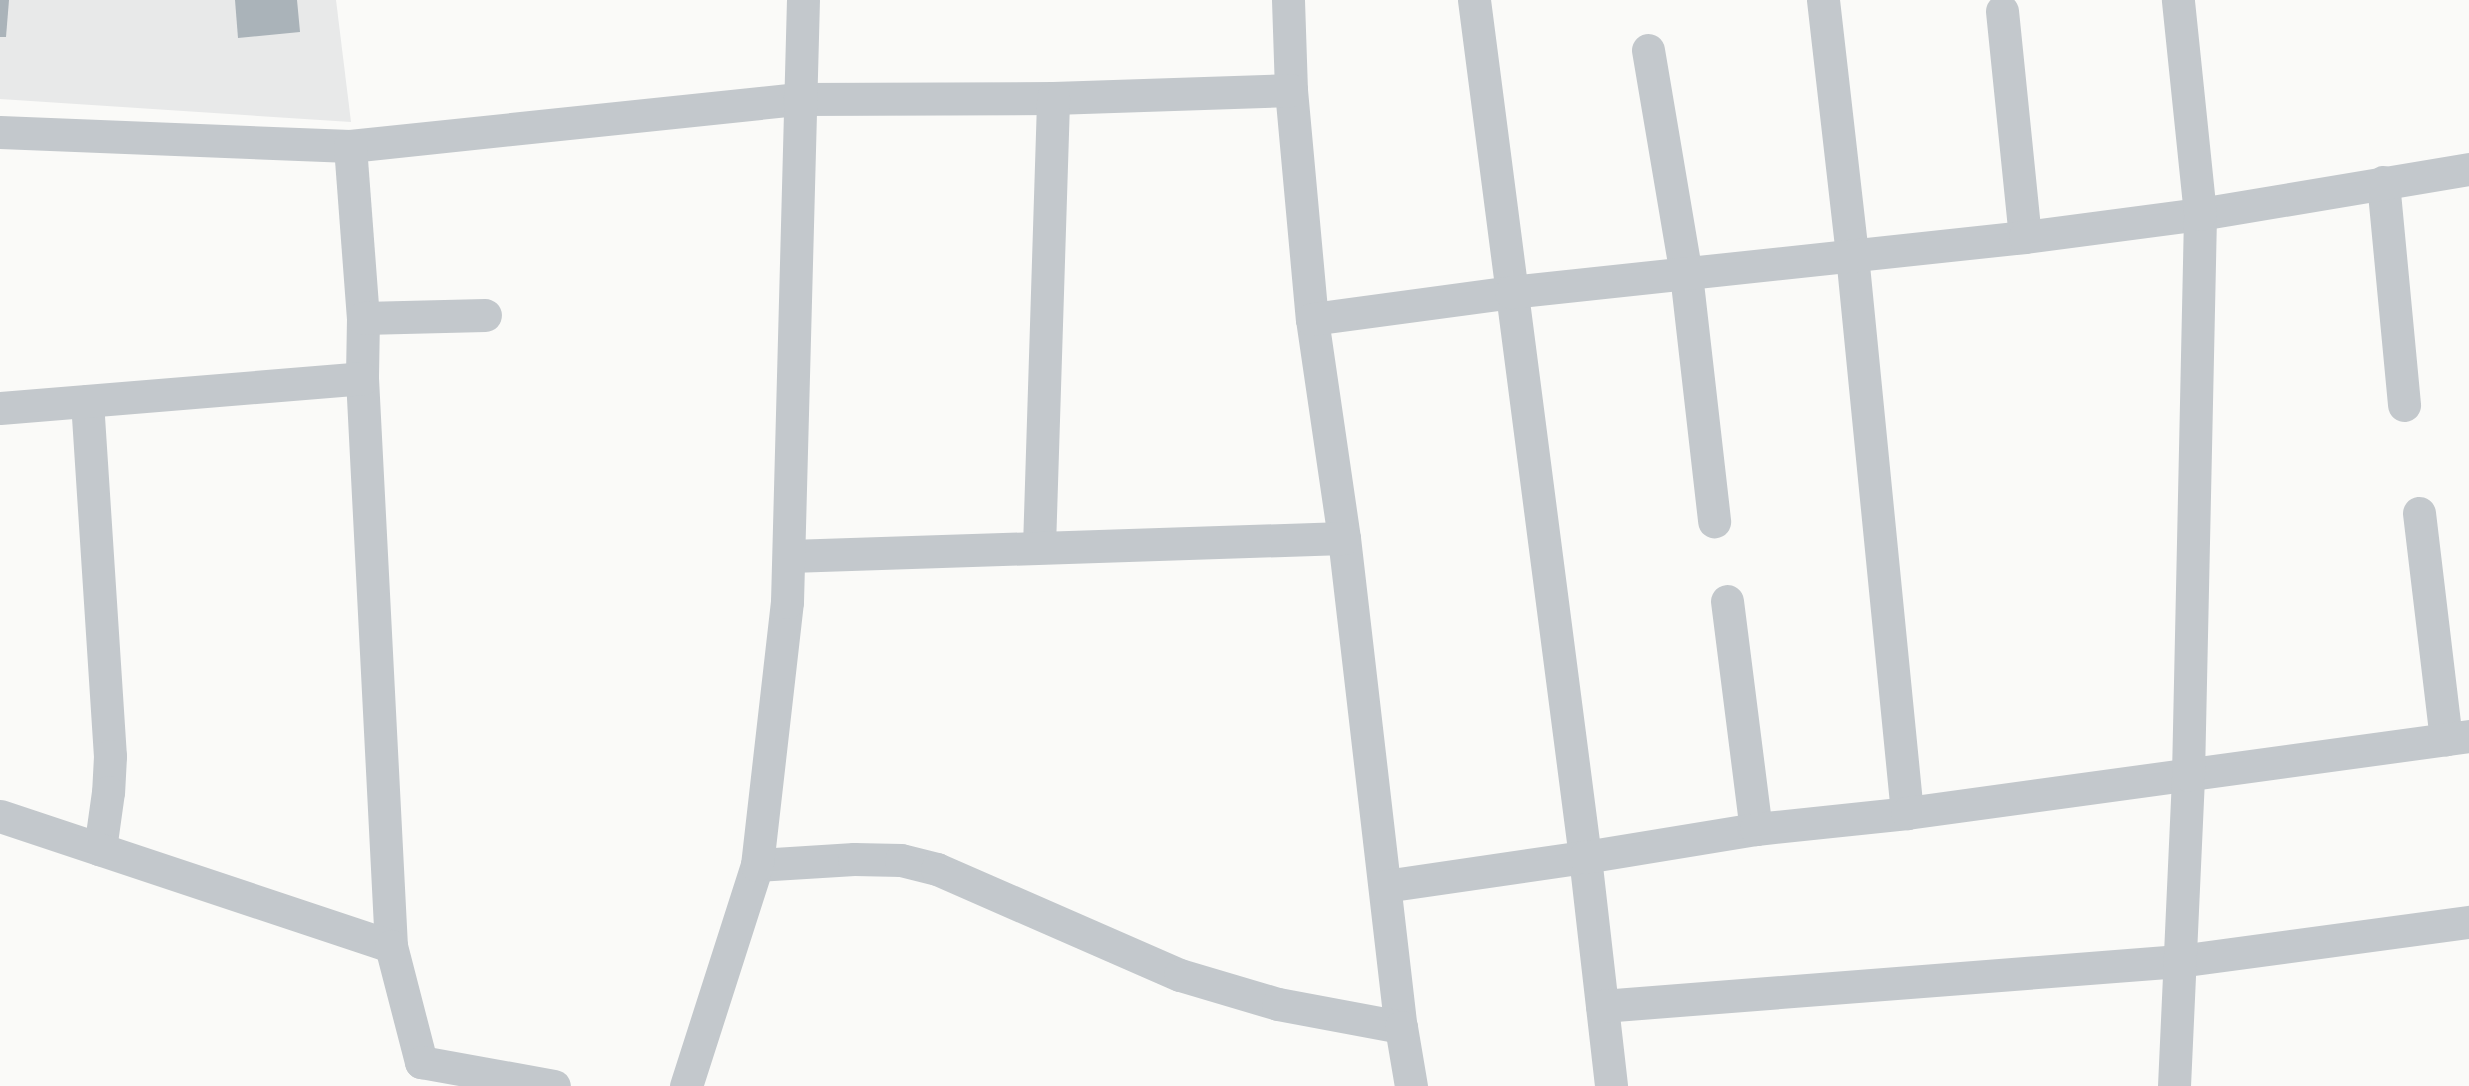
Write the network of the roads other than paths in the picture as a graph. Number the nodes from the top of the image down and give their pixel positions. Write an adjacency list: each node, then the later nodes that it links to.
1 (802, 0): 10 (street)
2 (1288, 0): 8 (street)
3 (1474, 0): 19 (street)
4 (1823, 0): 17 (street)
5 (2178, 0): 15 (street)
6 (2002, 11): 16 (street)
7 (1648, 50): 18 (street)
8 (1291, 90): 9 (street); 22 (street)
9 (1053, 98): 10 (street); 30 (street)
10 (800, 99): 12 (street); 31 (street)
11 (0, 132): 12 (street)
12 (350, 146): 21 (street)
13 (2469, 169): 14 (street)
14 (2383, 182): 15 (street); 25 (street)
15 (2200, 214): 16 (street); 34 (street)
16 (2025, 237): 17 (street)
17 (1852, 255): 18 (street); 35 (street)
18 (1686, 274): 19 (street); 28 (street)
19 (1511, 292): 22 (street); 39 (street)
20 (485, 315): 21 (street)
21 (363, 318): 23 (street)
22 (1312, 319): 29 (street)
23 (362, 378): 24 (street); 43 (street)
24 (87, 401): 26 (street); 38 (street)
25 (2404, 405)
26 (0, 408)
27 (2419, 513): 33 (street)
28 (1714, 521)
29 (1344, 538): 30 (street); 41 (street)
30 (1039, 547): 31 (street)
31 (790, 556): 40 (street)
32 (1727, 602): 37 (street)
33 (2457, 738): 34 (street)
34 (2188, 775): 35 (street); 44 (street)
35 (1907, 813): 37 (street)
36 (0, 816): 38 (street)
37 (1756, 829): 39 (street)
38 (100, 849): 43 (street)
39 (1585, 857): 41 (street); 45 (street)
40 (757, 865): 46 (street); 49 (street)
41 (1385, 886): 46 (street)
42 (2469, 922): 44 (street)
43 (391, 946): 47 (street)
44 (2179, 961): 45 (street); 52 (street)
45 (1602, 1006): 51 (street)
46 (1401, 1027): 50 (street)
47 (413, 1074): 48 (street)
48 (554, 1086)
49 (686, 1086)
50 (1411, 1086)
51 (1611, 1086)
52 (2174, 1086)

